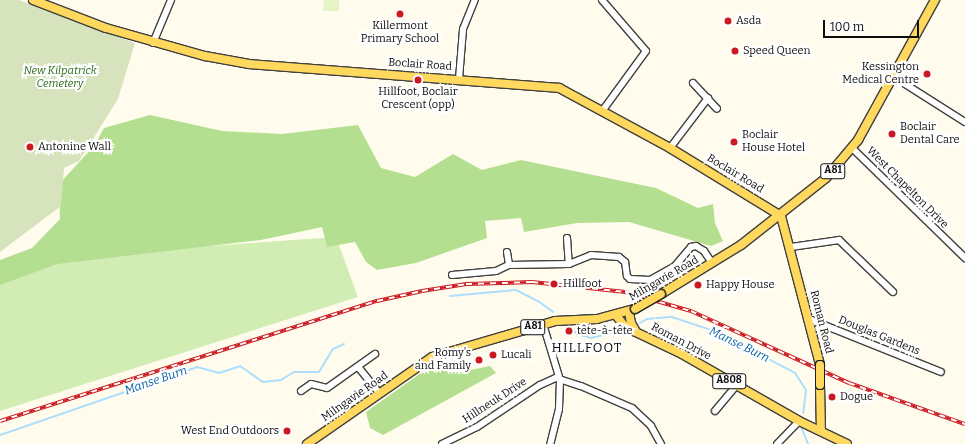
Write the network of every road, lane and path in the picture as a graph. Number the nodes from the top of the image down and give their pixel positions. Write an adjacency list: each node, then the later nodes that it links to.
1 (33, 0): 6 (main road, Boclair Road)
2 (171, 0): 6 (street)
3 (475, 0): 8 (street)
4 (602, 0): 11 (street)
5 (935, 0): 7 (main road, Milngavie Road / A81)
6 (153, 43): 8 (main road, Boclair Road)
7 (894, 77): 13 (street); 15 (main road, Milngavie Road / A81)
8 (459, 79): 11 (main road, Boclair Road)
9 (693, 83): 10 (street)
10 (708, 98): 12 (street); 14 (street)
11 (603, 110): 14 (main road, Boclair Road)
12 (717, 110)
13 (965, 122)
14 (670, 148): 16 (main road, Boclair Road)
15 (852, 148): 16 (main road, Milngavie Road / A81); 20 (street, West Chapelton Drive)
16 (781, 216): 18 (main road, Roman Road); 22 (main road, Milngavie Road / A81)
17 (567, 238): 21 (street)
18 (791, 247): 25 (street); 28 (main road, Roman Road)
19 (507, 252): 23 (street)
20 (965, 258)
21 (569, 264): 22 (street); 23 (street)
22 (712, 264): 26 (main road, Milngavie Road / A81, bridge)
23 (509, 265): 24 (street)
24 (452, 275)
25 (892, 292)
26 (632, 310): 27 (main road, Milngavie Road / A81); 30 (main road, Roman Drive)
27 (616, 315): 29 (main road, Milngavie Road / A81); 30 (main road, Roman Drive / A808)
28 (809, 319): 33 (street, Douglas Gardens); 40 (main road, Roman Road, bridge)
29 (543, 324): 34 (street); 37 (main road, Milngavie Road / A81)
30 (636, 332): 35 (main road, Roman Drive / A808)
31 (375, 354): 32 (street)
32 (359, 368): 36 (street); 37 (street)
33 (941, 372)
34 (560, 380): 42 (street, Hillneuk Drive); 43 (street); 44 (street)
35 (737, 385): 38 (street); 39 (main road, Roman Drive / A808)
36 (301, 391)
37 (379, 393): 41 (main road, Milngavie Road / A81)
38 (715, 411)
39 (799, 421): 40 (main road, Roman Drive / A808); 45 (street)
40 (821, 431): 46 (main road, A808)
41 (306, 444)
42 (442, 444)
43 (550, 444)
44 (661, 444)
45 (777, 444)
46 (847, 444)

